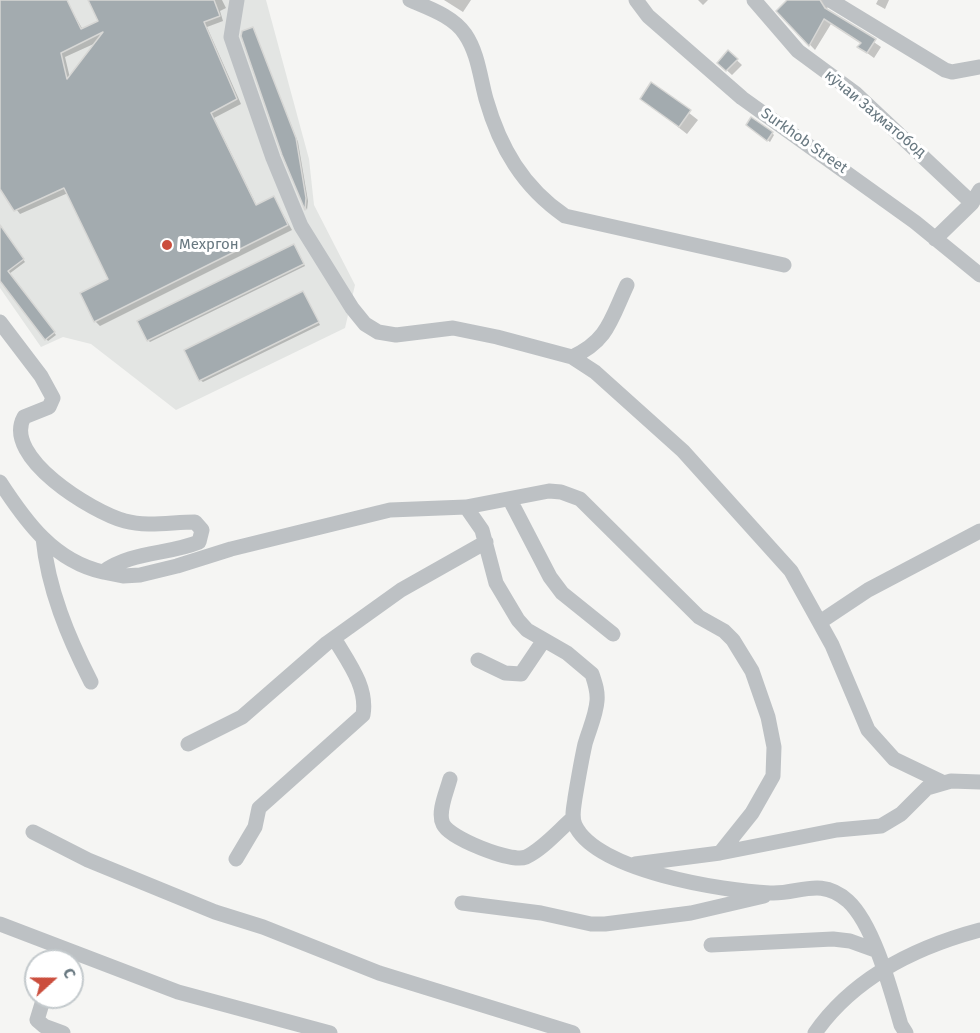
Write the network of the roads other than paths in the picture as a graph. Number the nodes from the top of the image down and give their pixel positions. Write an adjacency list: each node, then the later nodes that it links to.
1 (237, 0): 13 (street)
2 (410, 0): 9 (street)
3 (636, 0): 8 (street, Surkhob Street)
4 (754, 0): 7 (street, кӯчаи Заҳматобод)
5 (830, 0): 6 (street)
6 (980, 67)
7 (976, 196): 8 (street)
8 (935, 239): 10 (street, Surkhob Street)
9 (784, 265)
10 (980, 275)
11 (627, 285): 13 (street)
12 (0, 322): 20 (street)
13 (572, 357): 21 (street)
14 (0, 482): 18 (street)
15 (510, 500): 16 (street); 22 (street); 33 (street)
16 (466, 507): 19 (street); 20 (street)
17 (980, 531): 21 (street)
18 (43, 538): 20 (street); 26 (street)
19 (486, 542): 23 (street); 24 (street)
20 (103, 572)
21 (820, 622): 29 (street)
22 (613, 634)
23 (334, 638): 27 (street); 34 (street)
24 (544, 640): 25 (street); 31 (street)
25 (478, 660)
26 (91, 682)
27 (188, 744)
28 (450, 778): 31 (street)
29 (942, 782): 30 (street); 33 (street)
30 (980, 782)
31 (573, 818): 35 (street)
32 (33, 832): 48 (street)
33 (720, 853): 35 (street)
34 (237, 859)
35 (633, 864): 36 (street)
36 (772, 894): 37 (street); 42 (street)
37 (462, 903)
38 (0, 924): 41 (street)
39 (980, 930): 44 (street)
40 (711, 945): 42 (street)
41 (48, 949)
42 (875, 951): 44 (street)
43 (84, 962): 47 (street)
44 (883, 968): 49 (street); 50 (street)
45 (40, 1009): 46 (street)
46 (63, 1033)
47 (330, 1033)
48 (573, 1033)
49 (815, 1033)
50 (906, 1033)

